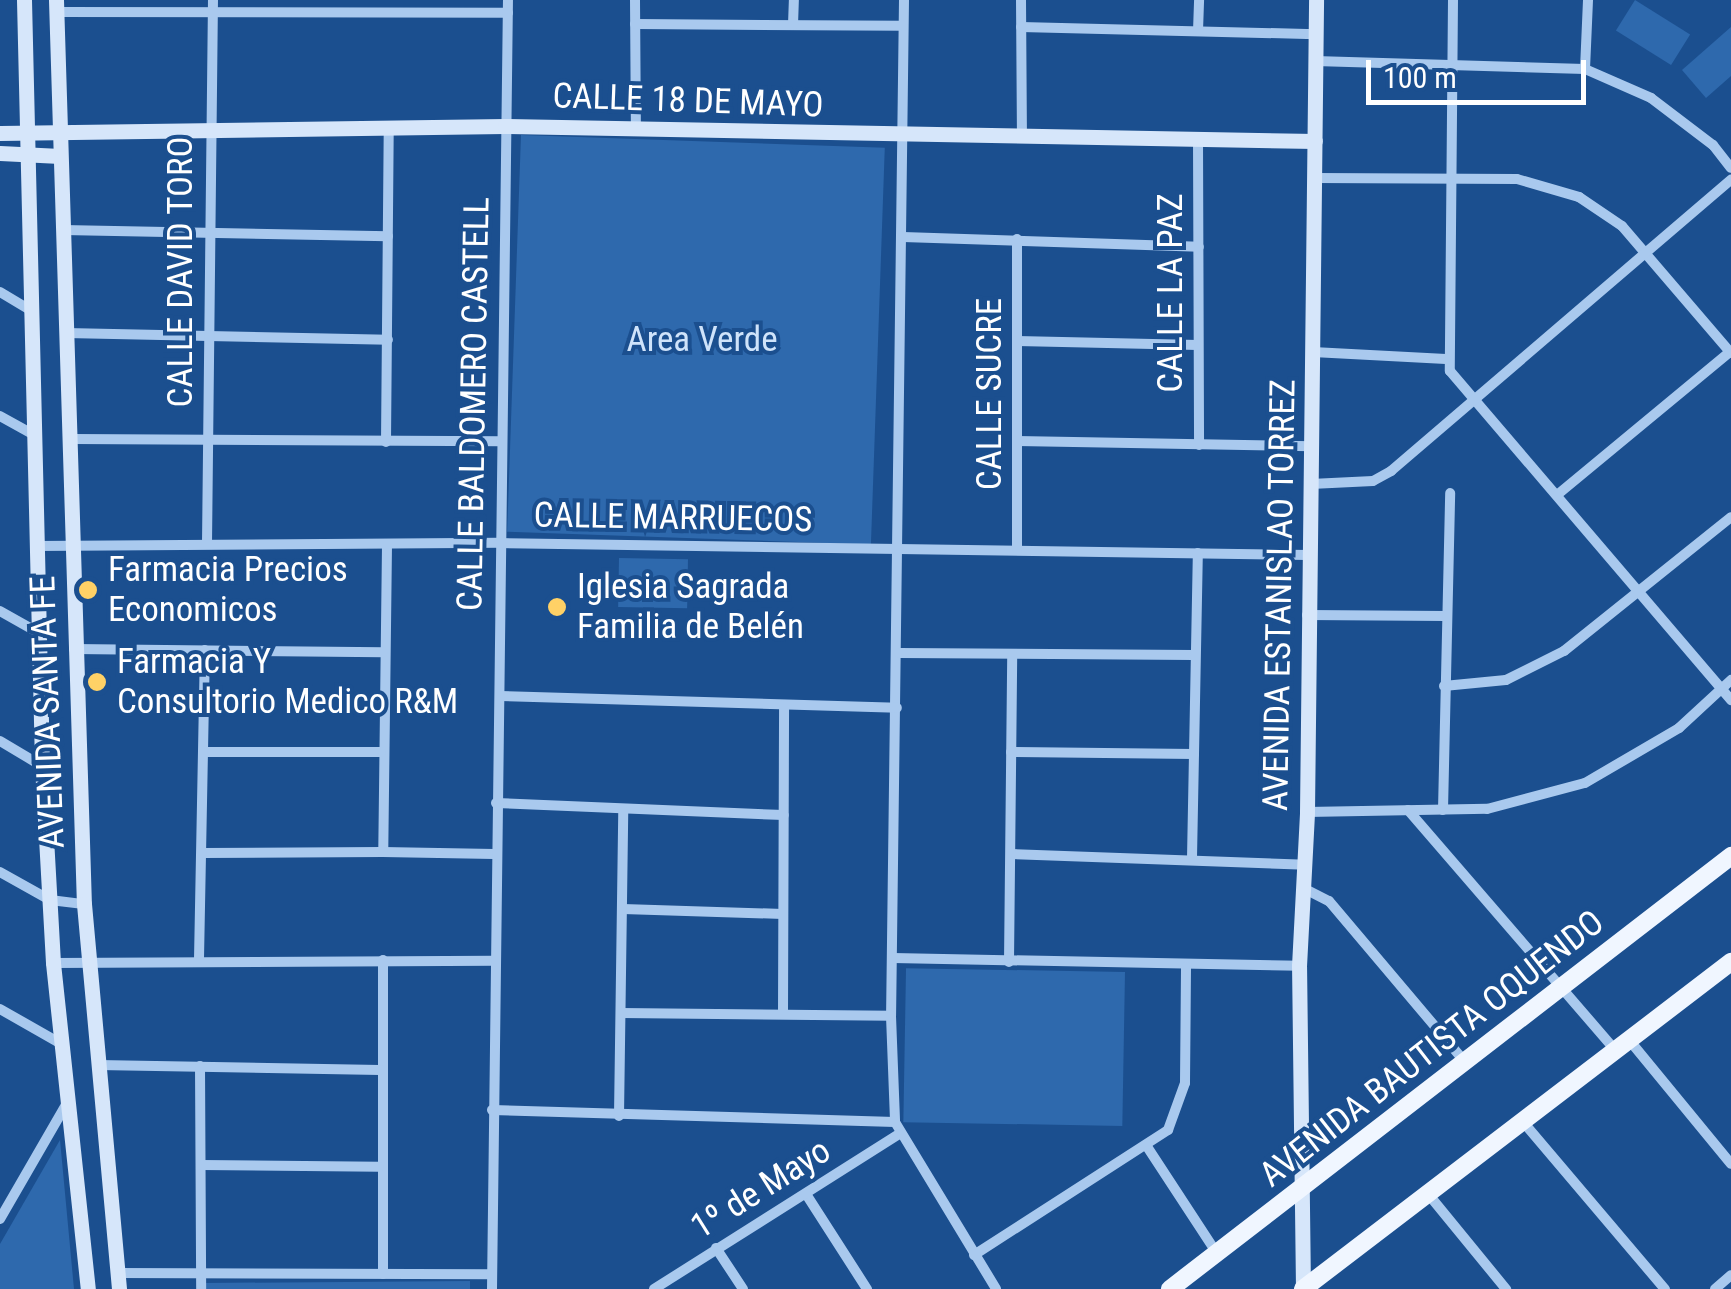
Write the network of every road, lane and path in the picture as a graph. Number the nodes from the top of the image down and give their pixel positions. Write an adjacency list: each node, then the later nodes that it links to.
1 (24, 0): 30 (street, AVENIDA SANTA FE)
2 (508, 0): 14 (street, CALLE BALDOMERO CASTELL)
3 (635, 0): 15 (street)
4 (794, 0): 16 (street)
5 (904, 0): 17 (street)
6 (1022, 0): 18 (street)
7 (1199, 0): 19 (street)
8 (1316, 0): 20 (street, AVENIDA ESTANISLAO TORREZ)
9 (1454, 0): 22 (street)
10 (1588, 0): 23 (street)
11 (213, 5): 12 (street); 13 (street); 24 (street, CALLE DAVID TORO)
12 (56, 6): 28 (street, AVENIDA SANTA FE)
13 (392, 6): 14 (street)
14 (508, 13): 25 (street, CALLE BALDOMERO CASTELL)
15 (635, 24): 16 (street); 27 (street)
16 (794, 26): 17 (street)
17 (903, 26): 31 (street)
18 (1021, 27): 19 (street); 32 (street)
19 (1198, 31): 20 (street)
20 (1316, 34): 21 (street, AVENIDA ESTANISLAO TORREZ)
21 (1314, 61): 22 (street); 34 (street, AVENIDA ESTANISLAO TORREZ)
22 (1454, 65): 23 (street); 40 (street)
23 (1585, 69): 38 (street)
24 (209, 126): 26 (street, CALLE 18 DE MAYO); 28 (street, CALLE 18 DE MAYO); 43 (street, CALLE DAVID TORO)
25 (505, 126): 26 (street, CALLE 18 DE MAYO); 27 (street, CALLE 18 DE MAYO); 64 (street, CALLE BALDOMERO CASTELL)
26 (389, 129): 44 (street)
27 (636, 131): 31 (street, CALLE 18 DE MAYO)
28 (60, 132): 30 (street, CALLE 18 DE MAYO); 36 (street, AVENIDA SANTA FE)
29 (0, 133): 30 (street, CALLE 18 DE MAYO)
30 (28, 134): 37 (street, AVENIDA SANTA FE)
31 (902, 137): 32 (street, CALLE 18 DE MAYO); 45 (street)
32 (1022, 137): 33 (street, CALLE 18 DE MAYO)
33 (1198, 140): 34 (street, CALLE 18 DE MAYO); 47 (street, CALLE LA PAZ)
34 (1315, 141): 39 (street, AVENIDA ESTANISLAO TORREZ)
35 (0, 153): 37 (street)
36 (60, 156): 37 (street); 42 (street, AVENIDA SANTA FE)
37 (29, 157): 50 (street, AVENIDA SANTA FE)
38 (1731, 168)
39 (1315, 178): 40 (street); 56 (street, AVENIDA ESTANISLAO TORREZ)
40 (1448, 178): 48 (street); 58 (street)
41 (1731, 180): 48 (street)
42 (63, 230): 43 (street); 51 (street, AVENIDA SANTA FE)
43 (208, 232): 44 (street); 52 (street, CALLE DAVID TORO)
44 (388, 236): 53 (street)
45 (904, 236): 46 (street); 78 (street)
46 (1017, 239): 47 (street); 54 (street, CALLE SUCRE)
47 (1200, 247): 55 (street, CALLE LA PAZ)
48 (1648, 253): 57 (street); 59 (street)
49 (0, 292): 50 (street)
50 (34, 313): 61 (street, AVENIDA SANTA FE)
51 (66, 333): 52 (street); 62 (street, AVENIDA SANTA FE)
52 (208, 336): 53 (street); 63 (street, CALLE DAVID TORO)
53 (388, 340): 66 (street)
54 (1018, 341): 55 (street); 65 (street, CALLE SUCRE)
55 (1198, 345): 67 (street, CALLE LA PAZ)
56 (1312, 352): 58 (street); 68 (street, AVENIDA ESTANISLAO TORREZ)
57 (1731, 352): 71 (street)
58 (1446, 358): 59 (street)
59 (1474, 402): 69 (street); 71 (street)
60 (0, 416): 61 (street)
61 (36, 436): 76 (street, AVENIDA SANTA FE)
62 (72, 439): 63 (street); 77 (street, AVENIDA SANTA FE)
63 (209, 439): 66 (street); 74 (street, CALLE DAVID TORO)
64 (501, 441): 66 (street); 73 (street, CALLE BALDOMERO CASTELL)
65 (1018, 441): 67 (street); 79 (street, CALLE SUCRE)
66 (386, 442)
67 (1199, 445): 68 (street)
68 (1312, 446): 69 (street, AVENIDA ESTANISLAO TORREZ)
69 (1310, 484): 81 (street, AVENIDA ESTANISLAO TORREZ)
70 (1450, 493): 85 (street)
71 (1557, 495): 82 (street)
72 (1731, 516): 82 (street)
73 (499, 543): 75 (street, CALLE MARRUECOS); 78 (street, CALLE MARRUECOS); 95 (street, CALLE BALDOMERO CASTELL)
74 (207, 544): 75 (street, CALLE MARRUECOS); 77 (street, CALLE MARRUECOS)
75 (387, 545): 89 (street)
76 (37, 546): 77 (street, CALLE MARRUECOS); 86 (street, AVENIDA SANTA FE)
77 (73, 546): 87 (street, AVENIDA SANTA FE)
78 (901, 550): 79 (street, CALLE MARRUECOS); 90 (street)
79 (1017, 550): 80 (street, CALLE MARRUECOS)
80 (1198, 553): 81 (street, CALLE MARRUECOS); 92 (street)
81 (1309, 555): 84 (street, AVENIDA ESTANISLAO TORREZ)
82 (1638, 592): 93 (street); 94 (street)
83 (0, 612): 86 (street)
84 (1306, 614): 85 (street); 109 (street, AVENIDA ESTANISLAO TORREZ)
85 (1446, 616): 94 (street)
86 (40, 633): 104 (street, AVENIDA SANTA FE)
87 (74, 649): 88 (street); 121 (street, AVENIDA SANTA FE)
88 (205, 650): 89 (street); 100 (street)
89 (383, 652): 101 (street)
90 (899, 653): 91 (street); 98 (street)
91 (1012, 655): 92 (street); 102 (street)
92 (1194, 655): 103 (street)
93 (1726, 684): 96 (street); 107 (street)
94 (1444, 686): 107 (street)
95 (500, 696): 97 (street); 105 (street, CALLE BALDOMERO CASTELL)
96 (1731, 700)
97 (784, 705): 98 (street); 110 (street)
98 (896, 708): 124 (street)
99 (0, 742): 104 (street)
100 (204, 752): 101 (street); 112 (street)
101 (382, 752): 111 (street)
102 (1012, 752): 103 (street); 114 (street)
103 (1194, 754): 116 (street)
104 (42, 766): 120 (street, AVENIDA SANTA FE)
105 (496, 803): 108 (street); 113 (street, CALLE BALDOMERO CASTELL)
106 (1408, 810): 107 (street); 109 (street); 134 (street)
107 (1443, 810)
108 (623, 811): 110 (street); 122 (street)
109 (1307, 812): 117 (street, AVENIDA ESTANISLAO TORREZ)
110 (784, 815): 123 (street)
111 (383, 852): 112 (street); 113 (street)
112 (202, 853): 125 (street)
113 (494, 854): 127 (street, CALLE BALDOMERO CASTELL)
114 (1012, 854): 116 (street); 129 (street)
115 (1731, 856): 134 (main road, AVENIDA BAUTISTA OQUENDO)
116 (1192, 858): 117 (street)
117 (1306, 864): 119 (street, AVENIDA ESTANISLAO TORREZ)
118 (0, 872): 120 (street)
119 (1305, 889): 132 (street, AVENIDA ESTANISLAO TORREZ); 141 (street)
120 (50, 900): 121 (street); 131 (street, AVENIDA SANTA FE)
121 (84, 904): 128 (street, AVENIDA SANTA FE)
122 (623, 909): 123 (street); 137 (street)
123 (783, 914): 136 (street)
124 (893, 958): 129 (street); 138 (street)
125 (199, 959): 126 (street); 128 (street)
126 (383, 960): 127 (street); 144 (street)
127 (494, 961): 146 (street, CALLE BALDOMERO CASTELL)
128 (88, 962): 131 (street); 142 (street, AVENIDA SANTA FE)
129 (1010, 962): 133 (street)
130 (1731, 962): 140 (main road)
131 (53, 963): 139 (street, AVENIDA SANTA FE)
132 (1299, 966): 133 (street); 155 (street, AVENIDA ESTANISLAO TORREZ)
133 (1186, 967): 151 (street)
134 (1560, 988): 140 (street); 141 (main road, AVENIDA BAUTISTA OQUENDO)
135 (0, 1009): 139 (street)
136 (782, 1012): 137 (street); 138 (street)
137 (621, 1013): 147 (street)
138 (891, 1016): 148 (street)
139 (63, 1045): 145 (street, AVENIDA SANTA FE)
140 (1623, 1046): 149 (main road); 153 (street)
141 (1465, 1062): 155 (main road, AVENIDA BAUTISTA OQUENDO)
142 (98, 1065): 143 (street); 166 (street, AVENIDA SANTA FE)
143 (200, 1066): 144 (street); 152 (street)
144 (380, 1070): 154 (street)
145 (70, 1098): 158 (street); 167 (street, AVENIDA SANTA FE)
146 (492, 1110): 147 (street); 164 (street, CALLE BALDOMERO CASTELL)
147 (619, 1116): 148 (street)
148 (896, 1122): 150 (street)
149 (1524, 1123): 157 (main road); 177 (street)
150 (898, 1135): 156 (street, 1º de Mayo); 160 (street)
151 (1146, 1145): 160 (street); 161 (street)
152 (201, 1164): 154 (street); 162 (street)
153 (1731, 1164)
154 (379, 1167): 163 (street)
155 (1306, 1190): 161 (main road, AVENIDA BAUTISTA OQUENDO); 175 (street, AVENIDA ESTANISLAO TORREZ)
156 (806, 1194): 159 (street, 1º de Mayo); 172 (street)
157 (1429, 1195): 175 (main road); 176 (street)
158 (0, 1219)
159 (716, 1248): 170 (street, 1º de Mayo); 171 (street)
160 (974, 1255): 173 (street)
161 (1218, 1255): 174 (main road, AVENIDA BAUTISTA OQUENDO)
162 (200, 1271): 163 (street); 166 (street); 168 (street)
163 (383, 1274): 164 (street)
164 (492, 1274): 169 (street, CALLE BALDOMERO CASTELL)
165 (1731, 1274): 178 (street)
166 (118, 1281)
167 (88, 1289)
168 (202, 1289)
169 (492, 1289)
170 (654, 1289)
171 (744, 1289)
172 (866, 1289)
173 (996, 1289)
174 (1170, 1289)
175 (1303, 1289)
176 (1506, 1289)
177 (1666, 1289)
178 (1715, 1289)

